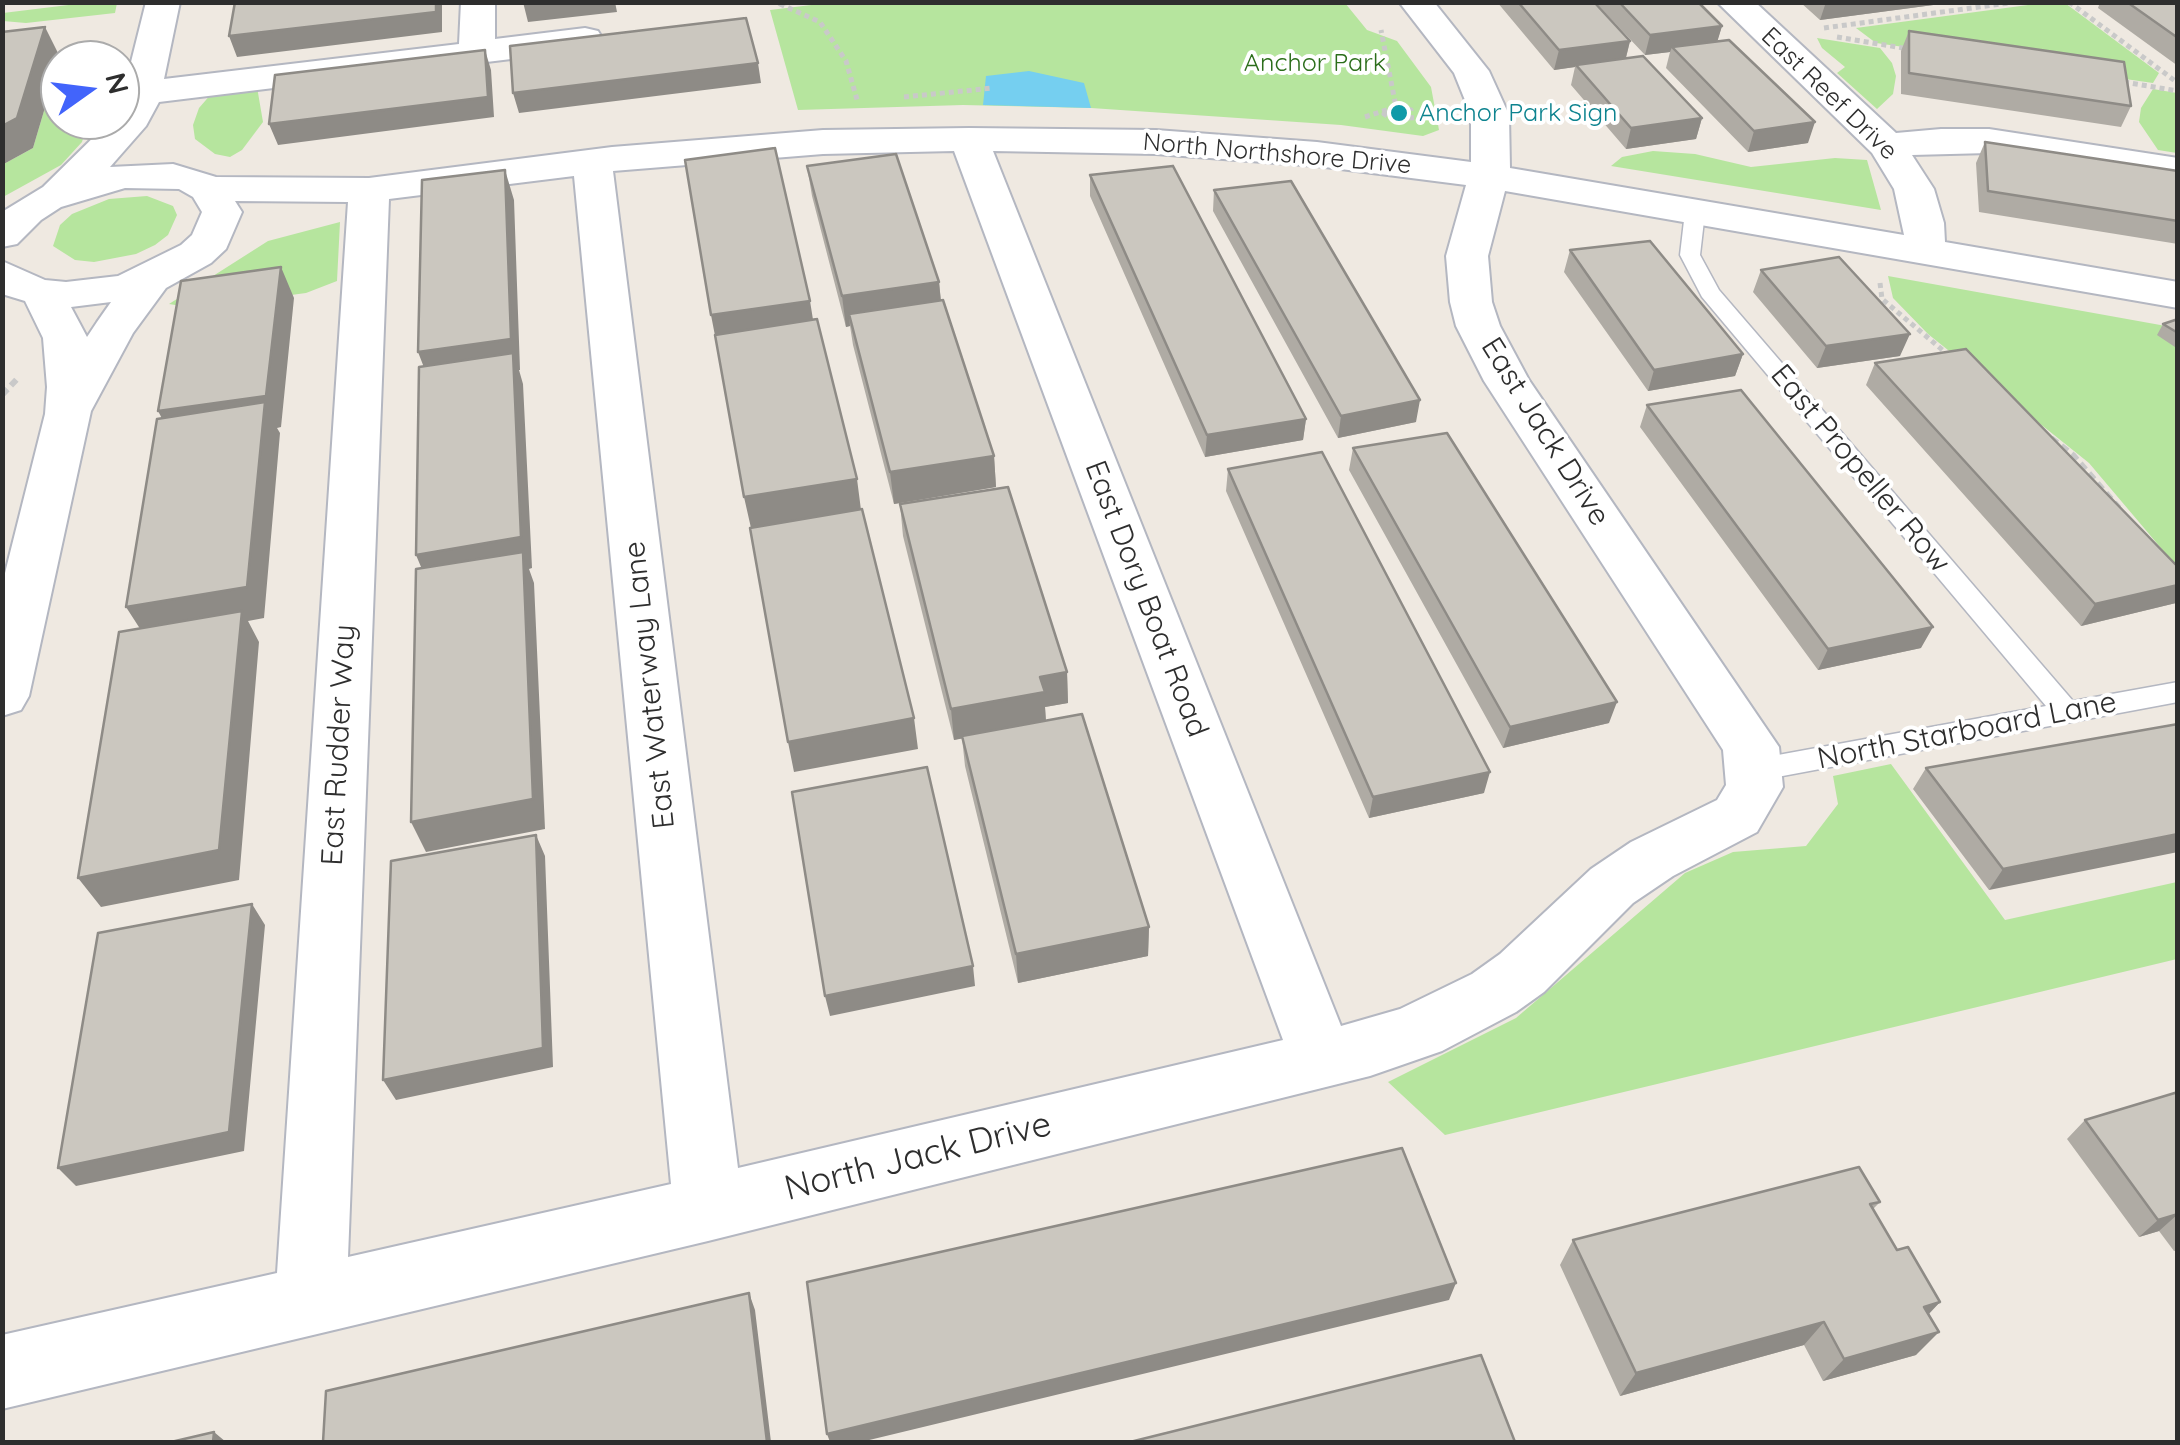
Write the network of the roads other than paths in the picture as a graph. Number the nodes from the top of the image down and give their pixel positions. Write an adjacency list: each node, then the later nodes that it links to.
1 (163, 2): 7 (street)
2 (478, 2): 6 (street)
3 (1734, 2): 9 (street, East Reef Drive)
4 (1398, 16): 12 (street, East Jack Drive)
5 (626, 34): 6 (street)
6 (478, 52): 7 (street)
7 (142, 98): 13 (street); 16 (street)
8 (969, 139): 10 (street, North Northshore Drive); 12 (street, North Northshore Drive); 27 (street, East Dory Boat Road)
9 (1887, 146): 11 (street); 17 (street, East Reef Drive)
10 (592, 162): 14 (street, North Northshore Drive); 28 (street, East Waterway Lane)
11 (2178, 170)
12 (1488, 176): 15 (street, North Northshore Drive); 26 (street, East Jack Drive)
13 (191, 183): 14 (street); 16 (street); 18 (street)
14 (369, 190): 18 (street); 29 (street, East Rudder Way)
15 (1695, 212): 17 (street, North Northshore Drive); 25 (lane, East Propeller Row)
16 (20, 216)
17 (1925, 252): 21 (street, North Northshore Drive)
18 (196, 254): 19 (street)
19 (151, 279): 20 (street); 22 (street)
20 (13, 281): 22 (street)
21 (2178, 295)
22 (68, 414): 24 (street)
23 (2178, 692): 25 (lane, North Starboard Lane)
24 (2, 696)
25 (2066, 712): 26 (lane, North Starboard Lane)
26 (1756, 778): 27 (street, North Jack Drive)
27 (1322, 1059): 28 (street, North Jack Drive)
28 (708, 1208): 29 (street, North Jack Drive)
29 (310, 1300): 30 (street, North Jack Drive)
30 (2, 1372)

